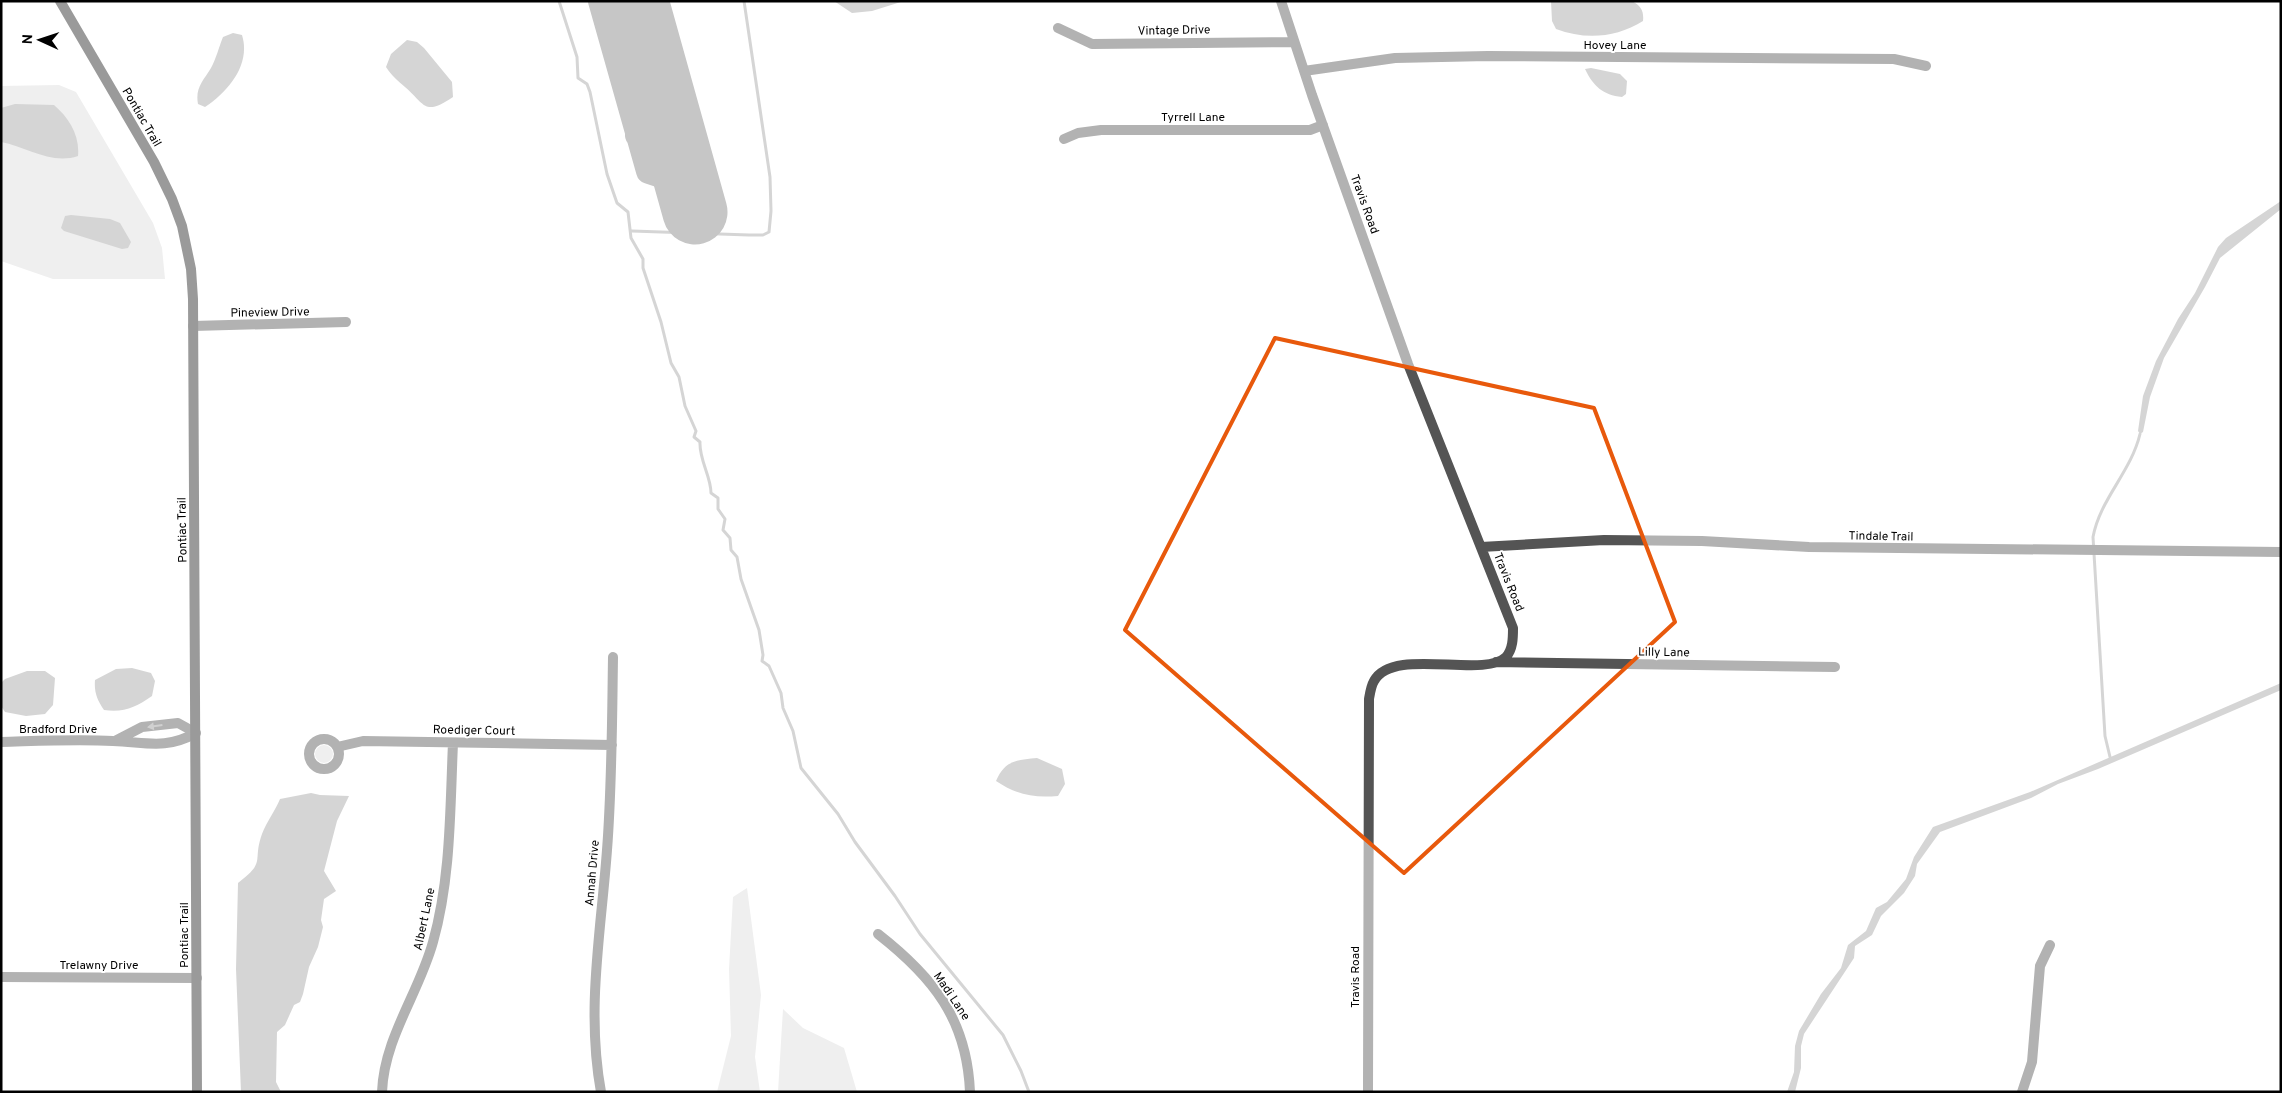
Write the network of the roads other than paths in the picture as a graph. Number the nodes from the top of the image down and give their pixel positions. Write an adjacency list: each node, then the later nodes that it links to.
1 (60, 1): 10 (main road, Pontiac Trail)
2 (1281, 1): 4 (street, Travis Road)
3 (1058, 28): 4 (street, Vintage Drive)
4 (1294, 42): 6 (street, Travis Road)
5 (1926, 66): 6 (street, Hovey Lane)
6 (1304, 71): 7 (street, Travis Road)
7 (1323, 125): 8 (street, Tyrrell Lane); 11 (street, Travis Road)
8 (1064, 139)
9 (346, 322): 10 (street, Pineview Drive)
10 (193, 326): 16 (main road, Pontiac Trail)
11 (1482, 547): 12 (street, Tindale Trail); 14 (street, Travis Road)
12 (2281, 552)
13 (613, 656): 20 (street, Annah Drive)
14 (1492, 662): 15 (street, Lilly Lane); 30 (street, Travis Road)
15 (1835, 667)
16 (196, 734): 17 (street, Bradford Drive); 17 (street, Bradford Drive, one-way to 17); 25 (main road, Pontiac Trail)
17 (115, 741): 18 (street, Bradford Drive)
18 (1, 742)
19 (453, 742): 20 (street, Roediger Court); 21 (street, Roediger Court); 27 (street, Albert Lane)
20 (612, 745): 28 (street, Annah Drive)
21 (337, 747)
22 (878, 934): 29 (street, Madi Lane)
23 (2050, 945): 31 (street)
24 (1, 977): 25 (street, Trelawny Drive)
25 (197, 978): 26 (main road, Pontiac Trail)
26 (197, 1092)
27 (382, 1092)
28 (601, 1092)
29 (970, 1092)
30 (1368, 1092)
31 (2022, 1092)

